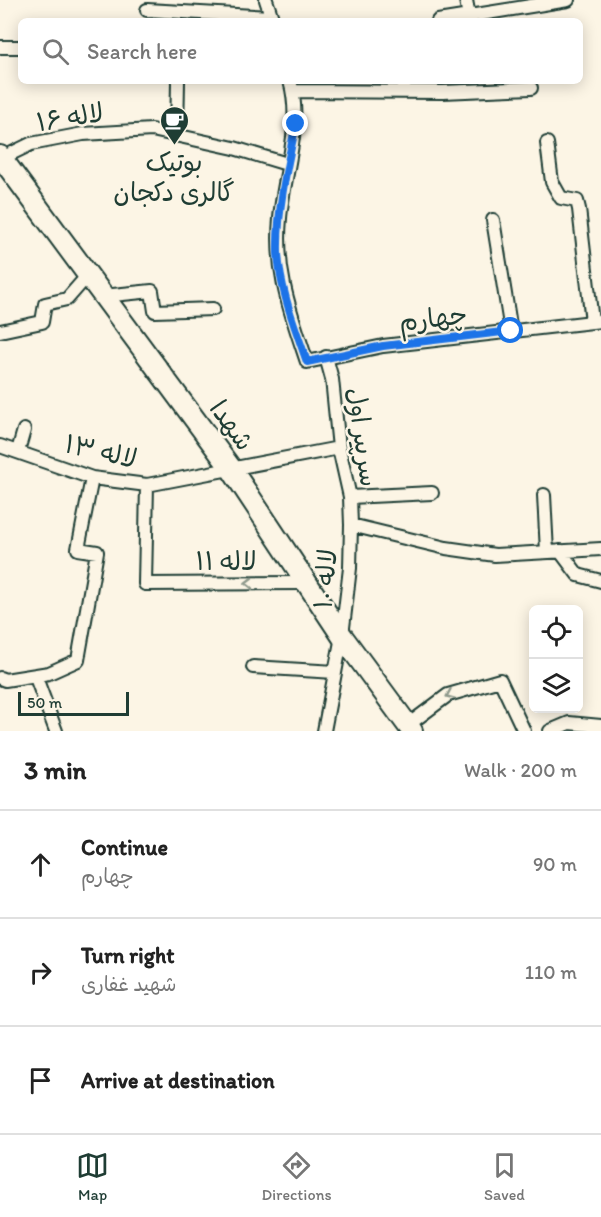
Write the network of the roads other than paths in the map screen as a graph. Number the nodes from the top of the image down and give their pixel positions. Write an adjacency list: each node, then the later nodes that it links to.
1 (267, 0): 7 (street)
2 (466, 0): 5 (street)
3 (568, 0): 5 (street)
4 (147, 10): 6 (street)
5 (469, 17): 8 (street)
6 (258, 18)
7 (272, 18)
8 (461, 18)
9 (0, 47): 10 (street)
10 (18, 47)
11 (178, 84): 15 (street)
12 (292, 86): 13 (street); 18 (street)
13 (442, 87): 14 (street)
14 (531, 88)
15 (177, 135): 17 (street, لاله ۱۶); 18 (street, لاله ۱۶)
16 (547, 143): 23 (street)
17 (1, 158): 20 (main road, شهدا)
18 (287, 164): 26 (street, چهارم)
19 (493, 220): 25 (street)
20 (88, 275): 21 (main road, شهدا); 24 (street)
21 (103, 296): 22 (street); 31 (main road, شهدا)
22 (213, 309)
23 (597, 322): 25 (street, چهارم)
24 (0, 331)
25 (511, 331): 26 (street, چهارم)
26 (326, 357): 29 (street, سرپیر اول)
27 (24, 430): 30 (street)
28 (0, 446): 30 (street, لاله ۱۳)
29 (339, 448): 31 (street, لاله ۱۳); 36 (street, سرپیر اول)
30 (18, 451): 32 (street, لاله ۱۳)
31 (230, 468): 33 (street, لاله ۱۳); 42 (main road, شهدا)
32 (92, 478): 33 (street, لاله ۱۳); 46 (street)
33 (147, 484): 42 (street, ۱۱ لاله, one-way to 33)
34 (432, 493): 36 (street)
35 (544, 495): 40 (street)
36 (350, 497): 37 (street, سرپیر اول)
37 (351, 525): 40 (street); 43 (street, لاله ۱۰)
38 (601, 549): 39 (street)
39 (560, 551): 40 (street); 41 (street)
40 (547, 552)
41 (601, 581)
42 (307, 583): 43 (main road, شهدا)
43 (342, 636): 45 (street, لاله ۱۰); 49 (main road, شهدا)
44 (253, 667): 45 (street)
45 (335, 672): 51 (street, لاله ۱۰)
46 (35, 675): 47 (street); 50 (street)
47 (0, 678)
48 (601, 726): 53 (street)
49 (410, 728): 52 (street, one-way to 49)
50 (56, 731)
51 (324, 731)
52 (524, 731)
53 (550, 731)

